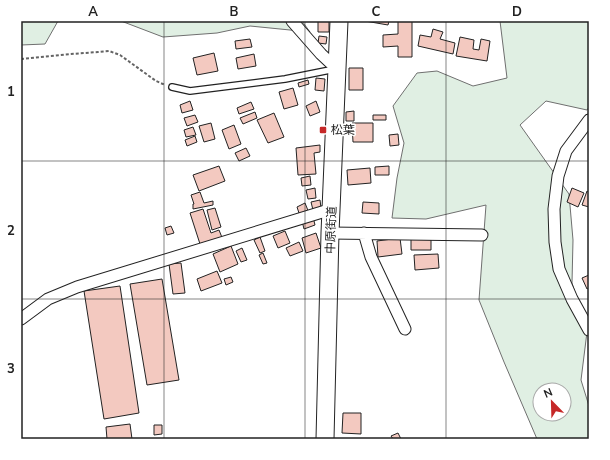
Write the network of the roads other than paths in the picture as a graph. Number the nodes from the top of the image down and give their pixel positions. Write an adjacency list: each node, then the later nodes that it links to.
1 (292, 21): 3 (street)
2 (339, 21): 3 (main road, 中原街道)
3 (337, 69): 4 (lane); 6 (main road, 中原街道)
4 (172, 87)
5 (589, 120): 12 (street)
6 (332, 208): 7 (main road, 中原街道); 10 (street)
7 (330, 233): 8 (street); 13 (main road, 中原街道)
8 (364, 233): 9 (street); 11 (street)
9 (482, 235)
10 (21, 319)
11 (405, 329)
12 (589, 330)
13 (325, 439)

